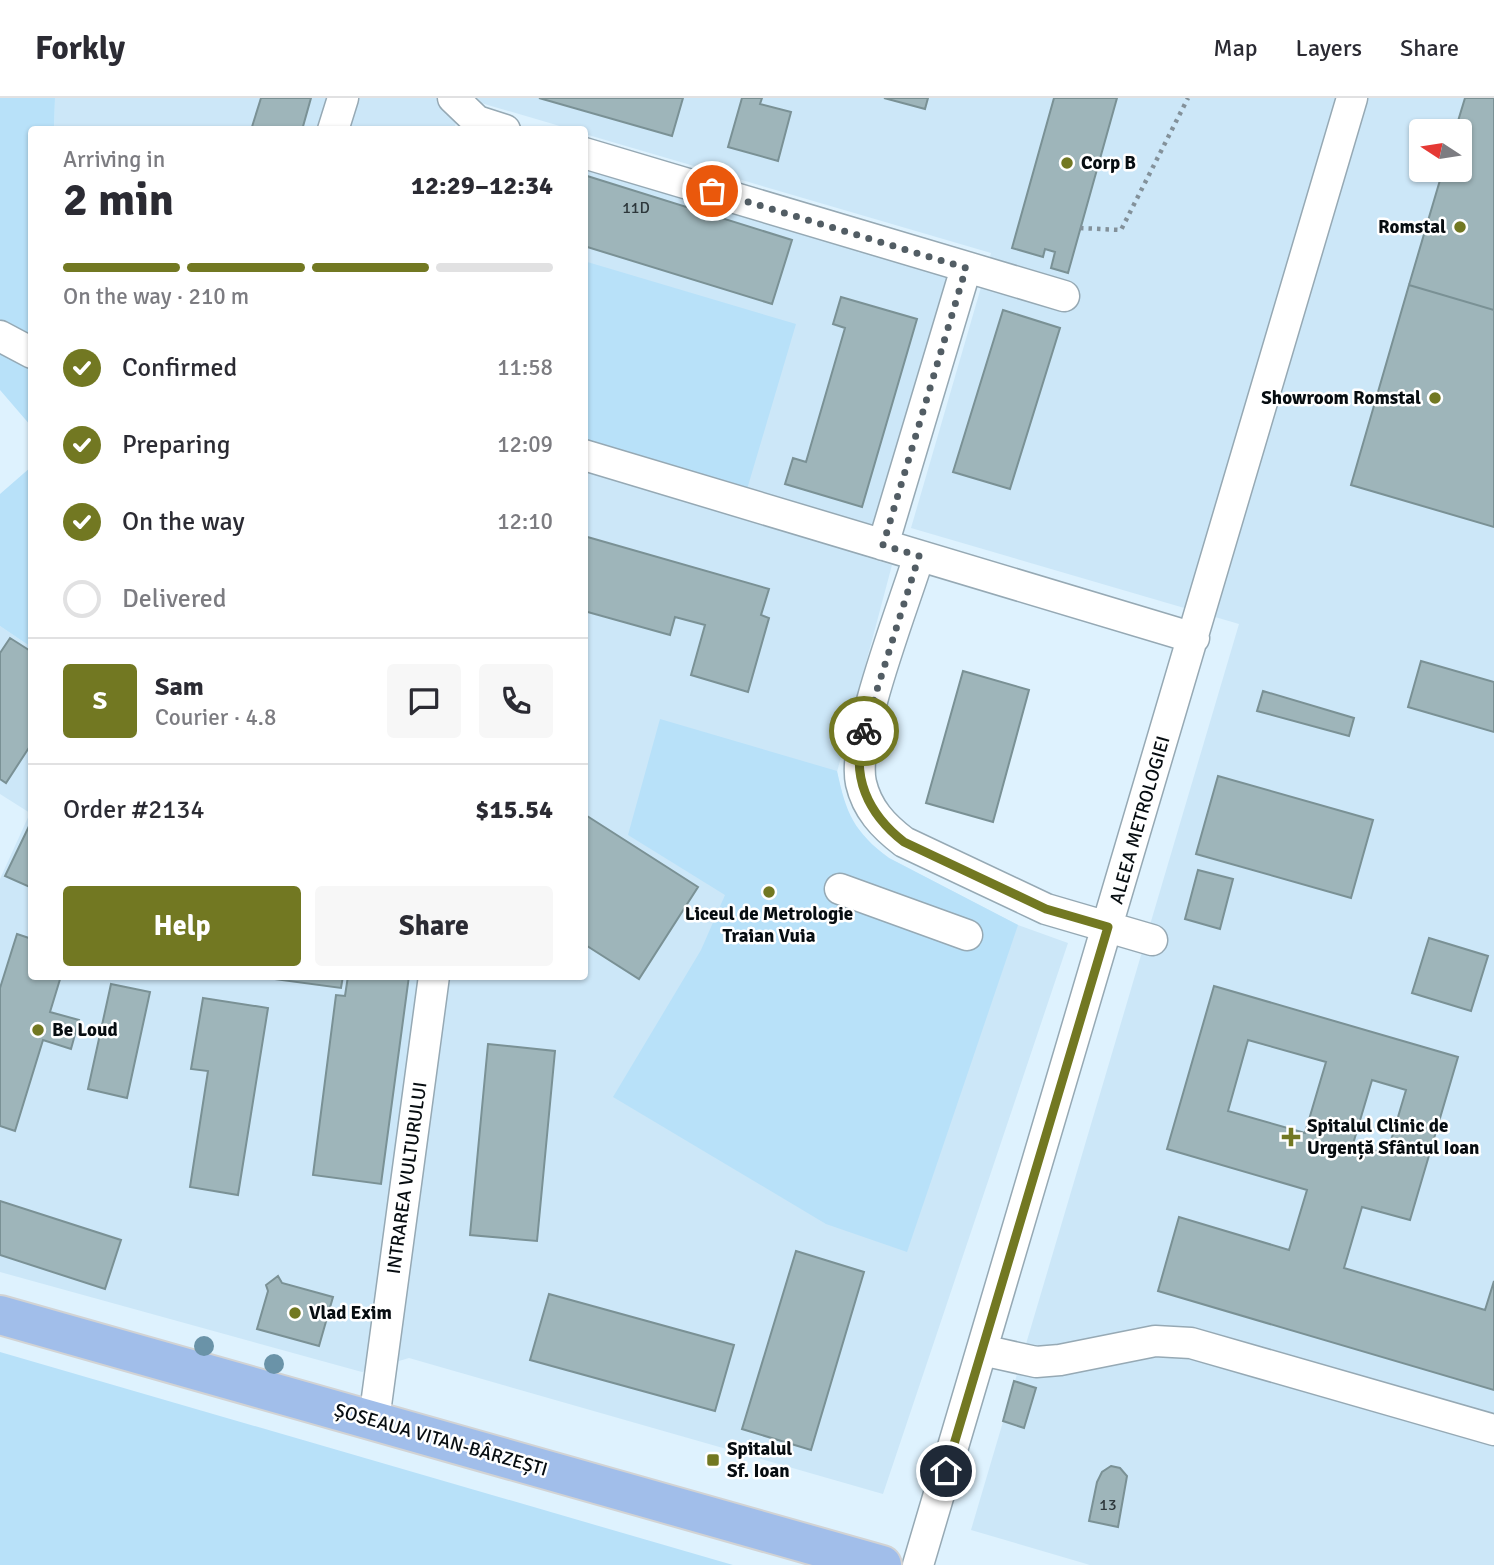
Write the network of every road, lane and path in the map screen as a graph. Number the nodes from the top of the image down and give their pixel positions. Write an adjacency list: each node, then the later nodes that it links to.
1 (343, 98): 5 (street)
2 (453, 98): 6 (street)
3 (1188, 98): 8 (path)
4 (1352, 98): 16 (street, ALEEA METROLOGIEI)
5 (334, 126)
6 (493, 126)
7 (588, 154): 9 (street)
8 (1080, 228)
9 (966, 268): 10 (street); 14 (street)
10 (1064, 296)
11 (0, 336): 12 (street)
12 (28, 351)
13 (588, 456): 14 (street)
14 (883, 545): 15 (street)
15 (919, 556): 16 (street); 18 (street)
16 (1194, 638): 18 (street, ALEEA METROLOGIEI)
17 (840, 889): 19 (street)
18 (1108, 927): 20 (street); 23 (street, ALEEA METROLOGIEI)
19 (967, 935)
20 (1152, 940)
21 (433, 980): 24 (street, INTRAREA VULTURULUI)
22 (0, 1315): 24 (main road, ȘOSEAUA VITAN-BÂRZEȘTI)
23 (982, 1350): 25 (street); 27 (street, ALEEA METROLOGIEI)
24 (374, 1420): 26 (main road, ȘOSEAUA VITAN-BÂRZEȘTI)
25 (1494, 1430)
26 (882, 1565)
27 (918, 1565)

